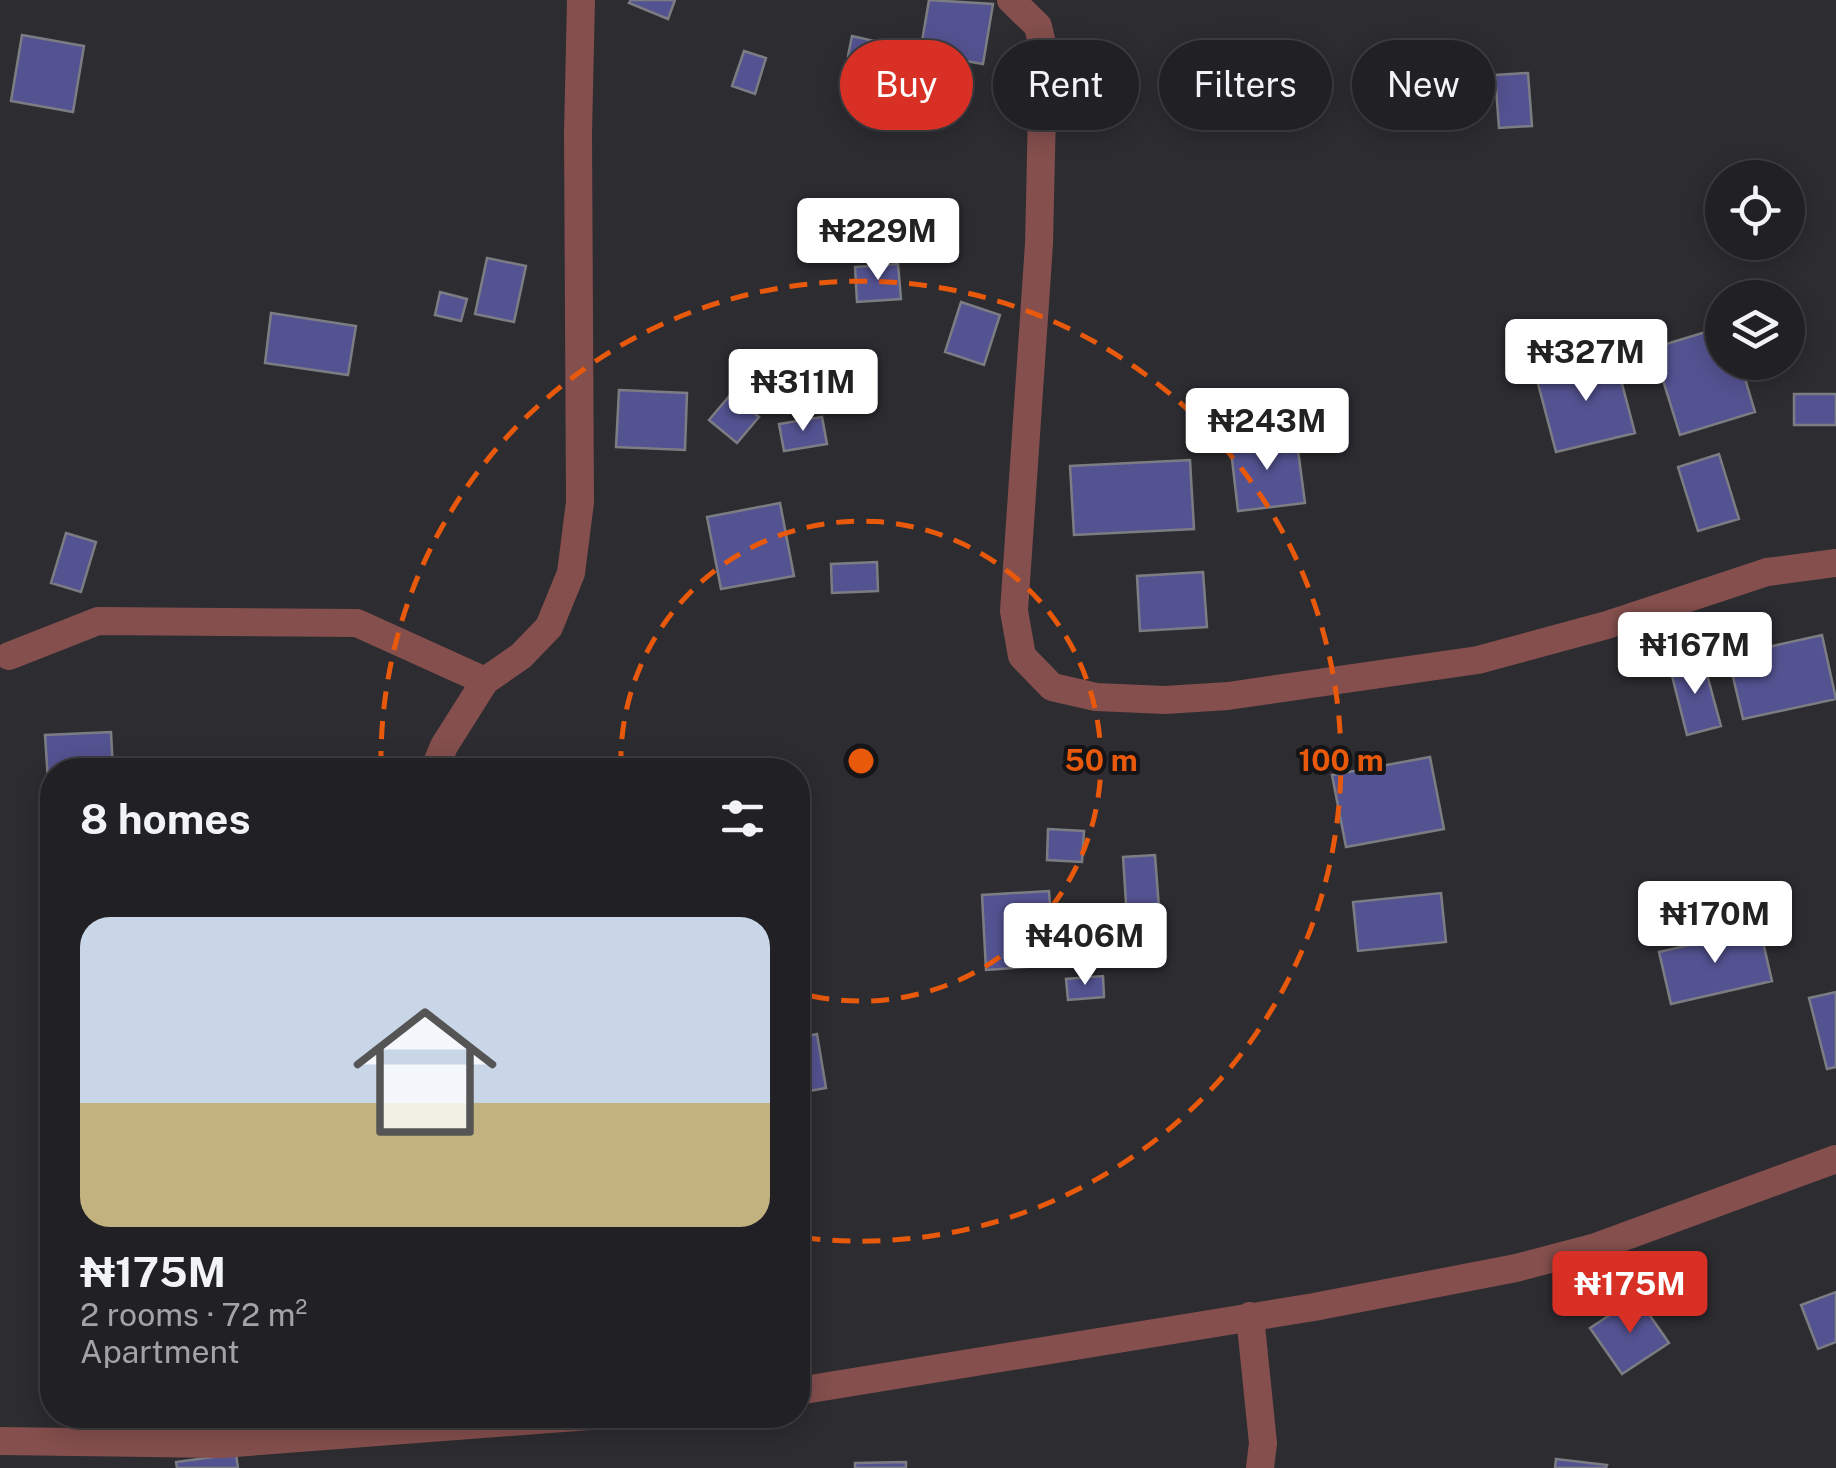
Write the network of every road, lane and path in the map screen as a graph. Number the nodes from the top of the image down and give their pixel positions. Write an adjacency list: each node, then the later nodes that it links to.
1 (581, 0): 5 (street)
2 (1011, 0): 3 (street)
3 (1836, 563)
4 (9, 656): 5 (street)
5 (485, 682): 6 (street)
6 (439, 758)
7 (1836, 1159): 8 (street)
8 (1250, 1316): 9 (street); 12 (street)
9 (810, 1389)
10 (357, 1428): 11 (street)
11 (0, 1441)
12 (1260, 1468)

